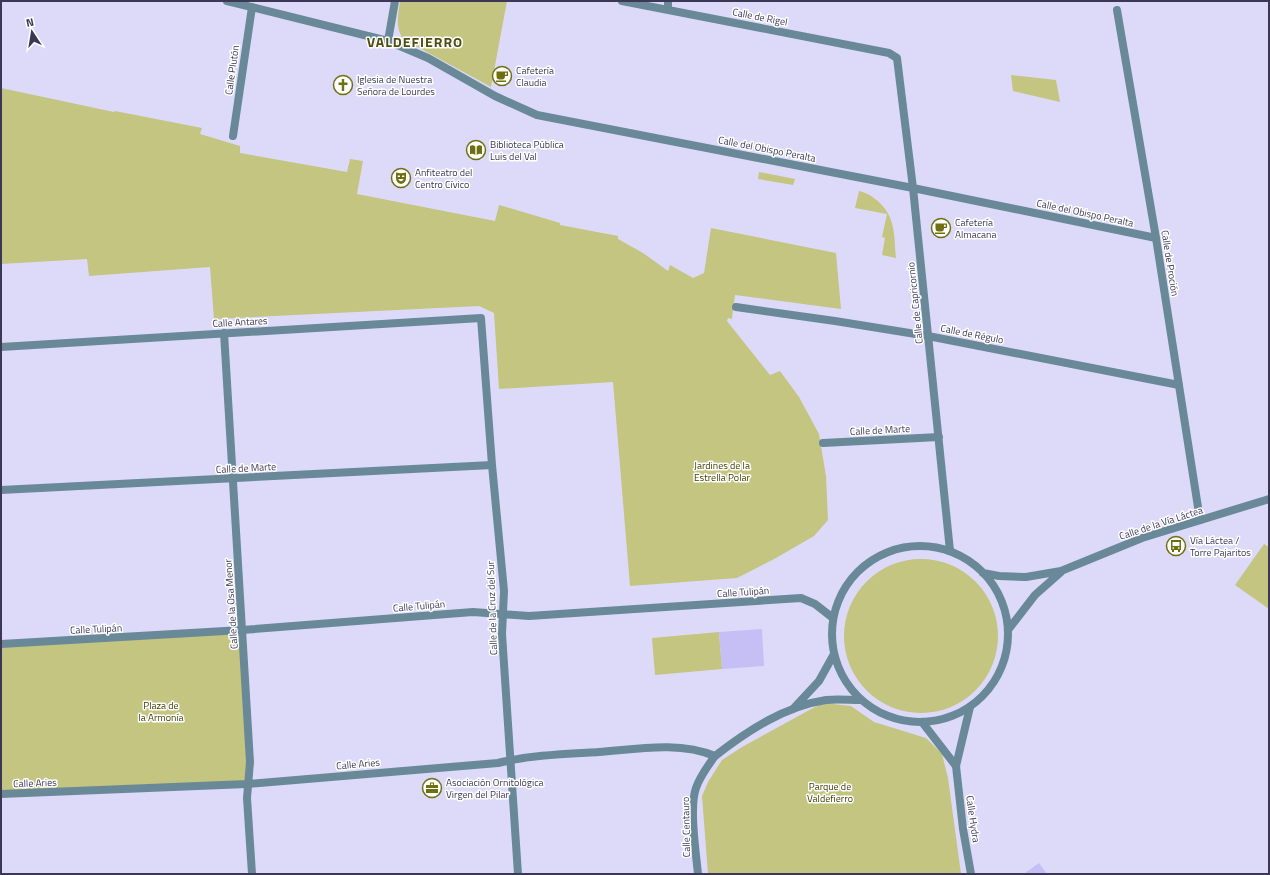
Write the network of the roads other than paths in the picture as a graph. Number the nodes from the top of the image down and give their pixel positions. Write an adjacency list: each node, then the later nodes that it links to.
1 (227, 1): 5 (street, Calle del Obispo Peralta)
2 (395, 1): 8 (street)
3 (622, 1): 6 (street, Calle de Rigel)
4 (668, 1): 6 (street)
5 (252, 7): 8 (street, Calle del Obispo Peralta); 10 (street, Calle Plutón)
6 (668, 10): 9 (street, Calle de Rigel)
7 (1117, 10): 12 (street, Calle de Proción)
8 (388, 41): 11 (street, Calle del Obispo Peralta)
9 (894, 55): 11 (street, Calle de Capricornio)
10 (233, 136)
11 (913, 188): 12 (street, Calle del Obispo Peralta); 16 (street, Calle de Capricornio)
12 (1156, 238): 18 (street, Calle de Proción)
13 (736, 307): 16 (street, Calle de Régulo)
14 (481, 318): 15 (street, Calle Antares); 21 (street, Calle de la Cruz del Sur)
15 (224, 332): 17 (street, Calle Antares); 22 (street, Calle de la Osa Menor)
16 (928, 336): 18 (street, Calle de Régulo); 19 (street, Calle de Capricornio)
17 (1, 347)
18 (1179, 385): 25 (street, Calle de Proción)
19 (939, 437): 20 (street, Calle de Marte); 26 (street, Calle de Capricornio)
20 (823, 444)
21 (492, 465): 22 (street, Calle de Marte); 29 (street, Calle de la Cruz del Sur)
22 (233, 479): 23 (street, Calle de Marte); 31 (street, Calle de la Osa Menor)
23 (1, 490)
24 (1269, 499): 25 (street, Calle de la Vía Láctea)
25 (1200, 520): 27 (street, Calle de la Vía Láctea)
26 (950, 551): 28 (street); 30 (street)
27 (1061, 571): 28 (street, Calle de la Vía Láctea); 32 (street, Calle de la Vía Láctea)
28 (984, 573): 32 (street)
29 (503, 614): 30 (street, Calle Tulipán); 31 (street, Calle Tulipán); 40 (street, Calle de la Cruz del Sur)
30 (833, 618): 34 (street)
31 (242, 630): 33 (street, Calle Tulipán); 42 (street, Calle de la Osa Menor)
32 (1008, 630): 36 (street)
33 (1, 644)
34 (834, 654): 35 (street); 37 (street, Calle Centauro)
35 (860, 700): 37 (street, Calle Centauro); 38 (street)
36 (970, 707): 38 (street); 41 (street, Calle Hydra)
37 (793, 709): 39 (street, Calle Centauro)
38 (922, 722): 41 (street)
39 (715, 756): 40 (street, Calle Aries); 46 (street, Calle Centauro)
40 (511, 760): 42 (street, Calle Aries); 45 (street, Calle de la Cruz del Sur)
41 (956, 766): 47 (street, Calle Hydra)
42 (247, 784): 43 (street, Calle Aries); 44 (street, Calle de la Osa Menor)
43 (1, 794)
44 (252, 874)
45 (518, 874)
46 (698, 874)
47 (971, 874)

